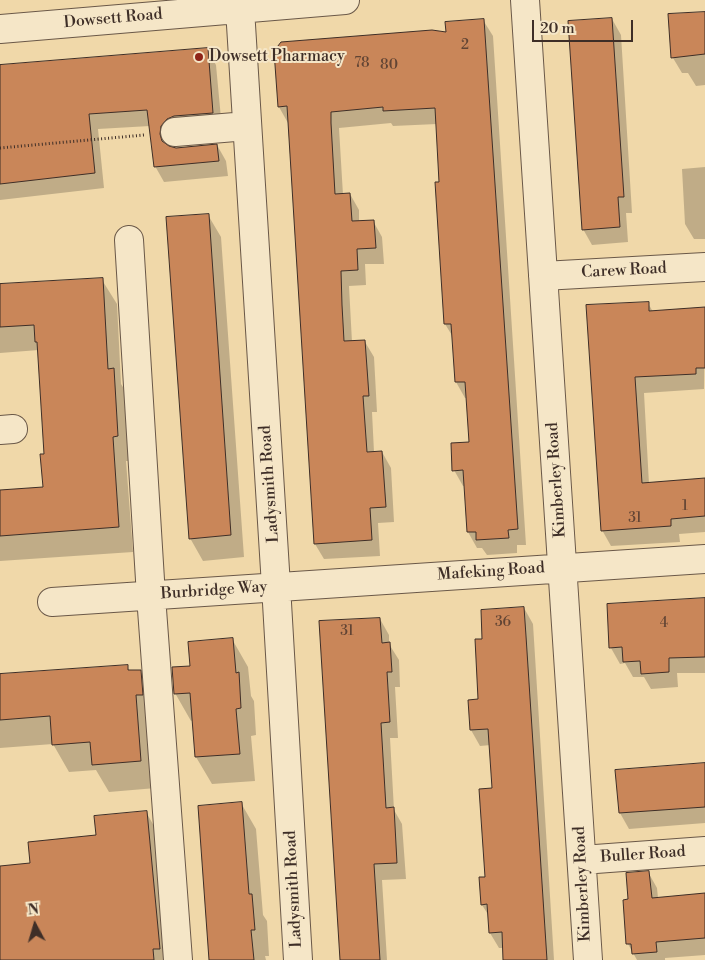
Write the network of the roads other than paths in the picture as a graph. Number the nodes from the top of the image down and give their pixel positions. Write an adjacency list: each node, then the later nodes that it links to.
1 (345, 0): 3 (street, Dowsett Road)
2 (526, 0): 9 (street, Kimberley Road)
3 (236, 6): 4 (street, Dowsett Road); 5 (street, Ladysmith Road)
4 (0, 29)
5 (247, 126): 6 (street); 12 (street, Ladysmith Road)
6 (175, 132)
7 (128, 240): 13 (street)
8 (705, 267): 9 (street, Carew Road)
9 (543, 276): 11 (street, Kimberley Road)
10 (705, 559): 11 (street, Mafeking Road)
11 (562, 568): 12 (street, Mafeking Road); 16 (street, Kimberley Road)
12 (276, 586): 13 (street, Burbridge Way); 18 (street, Ladysmith Road)
13 (151, 596): 14 (street, Burbridge Way); 17 (street)
14 (52, 602)
15 (705, 851): 16 (street, Buller Road)
16 (582, 860): 19 (street, Kimberley Road)
17 (178, 960)
18 (298, 960)
19 (588, 960)

